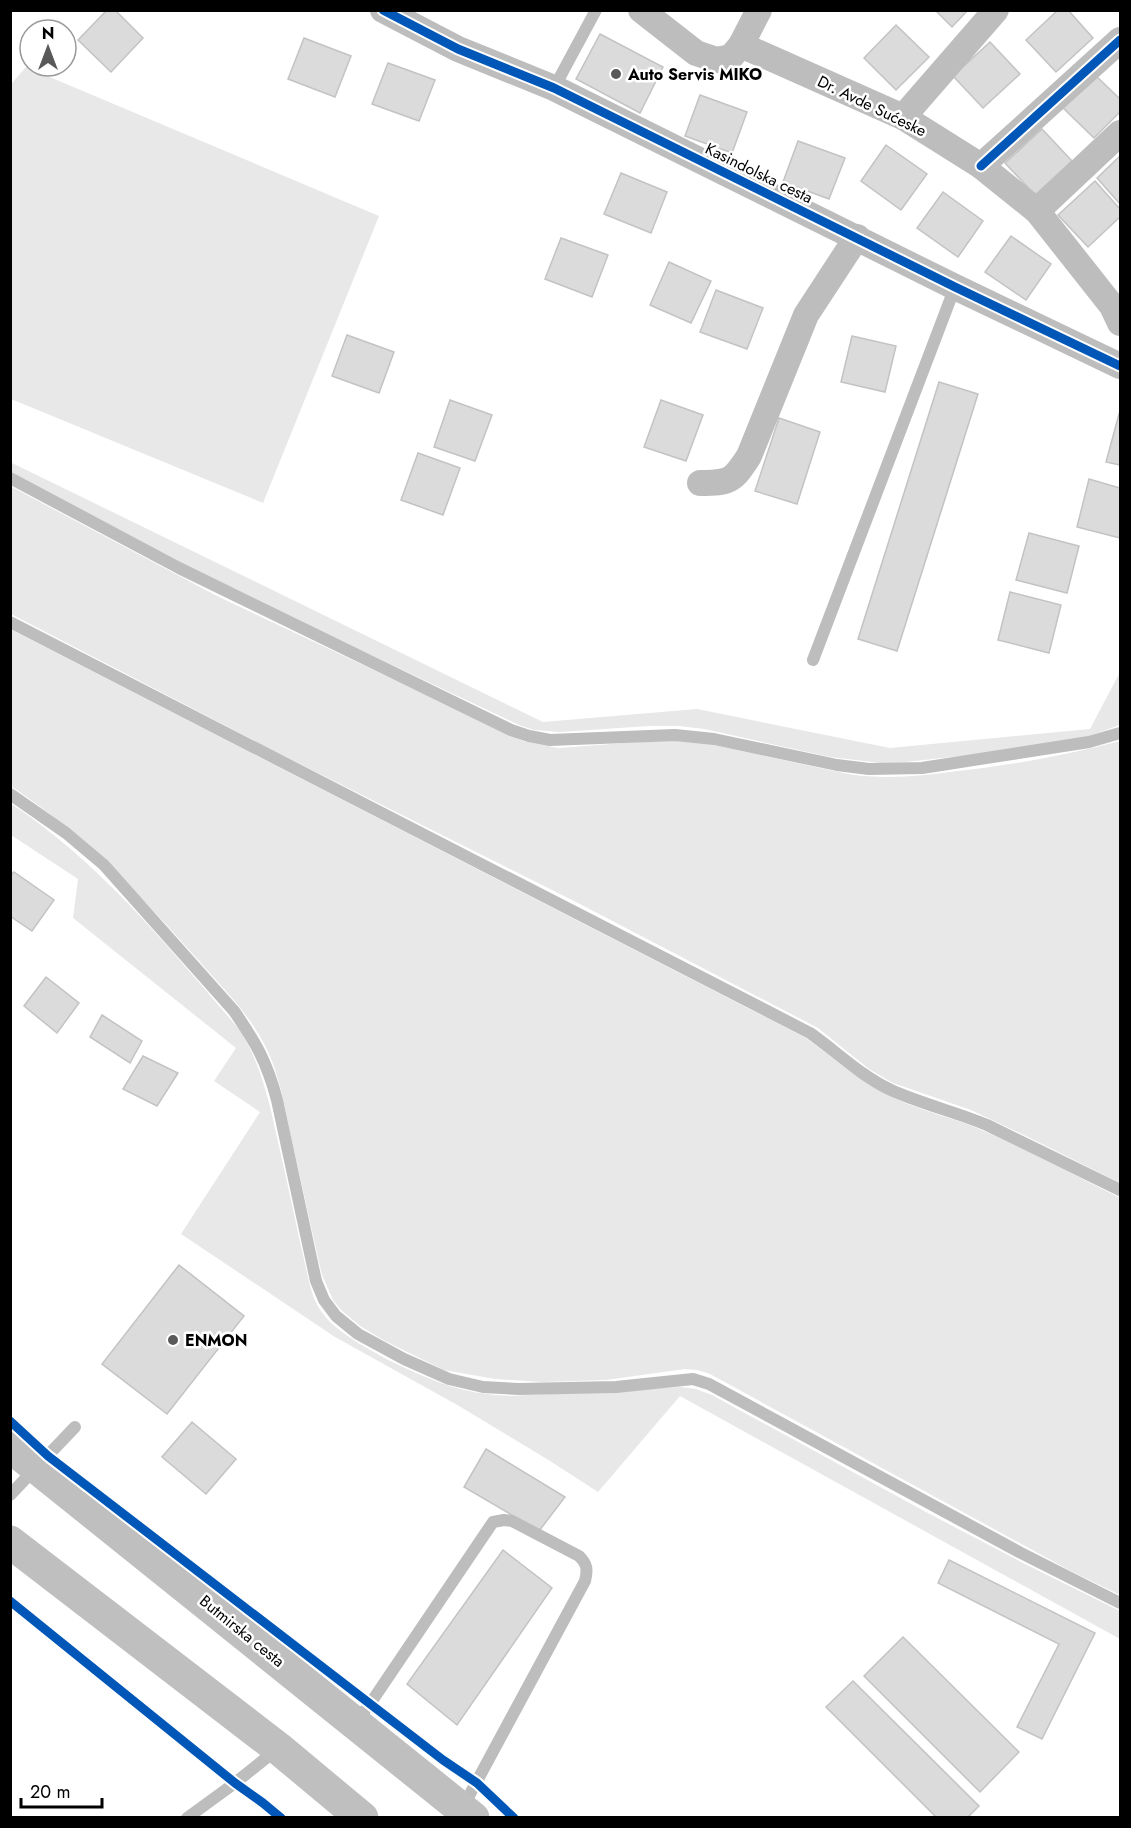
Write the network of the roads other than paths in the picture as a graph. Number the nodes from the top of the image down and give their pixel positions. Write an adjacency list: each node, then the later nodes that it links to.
1 (383, 10): 8 (street, Kasindolska cesta)
2 (596, 10): 8 (lane)
3 (641, 10): 7 (street)
4 (759, 10): 7 (street)
5 (996, 10): 9 (street)
6 (1120, 40): 11 (street)
7 (741, 45): 9 (street, Dr. Avde Sućeske)
8 (554, 88): 13 (street, Kasindolska cesta)
9 (903, 117): 11 (street, Dr. Avde Sućeske)
10 (1120, 133): 12 (street)
11 (981, 166): 12 (street, Dr. Avde Sućeske)
12 (1037, 211): 15 (street, Dr. Avde Sućeske)
13 (857, 237): 14 (street, Kasindolska cesta); 18 (street)
14 (955, 287): 16 (street, Kasindolska cesta); 20 (lane)
15 (1120, 323)
16 (1120, 366)
17 (10, 478): 21 (lane)
18 (700, 483)
19 (10, 622): 23 (lane)
20 (813, 660)
21 (1120, 733)
22 (10, 794): 29 (lane)
23 (1120, 1190)
24 (75, 1427): 26 (lane)
25 (10, 1446): 26 (main road, Butmirska cesta)
26 (37, 1468): 27 (lane); 30 (main road, Butmirska cesta)
27 (10, 1495)
28 (10, 1542): 31 (main road)
29 (1120, 1603)
30 (355, 1722): 32 (main road, Butmirska cesta); 32 (lane)
31 (278, 1748): 33 (lane); 34 (main road)
32 (467, 1813)
33 (186, 1818)
34 (362, 1818)

